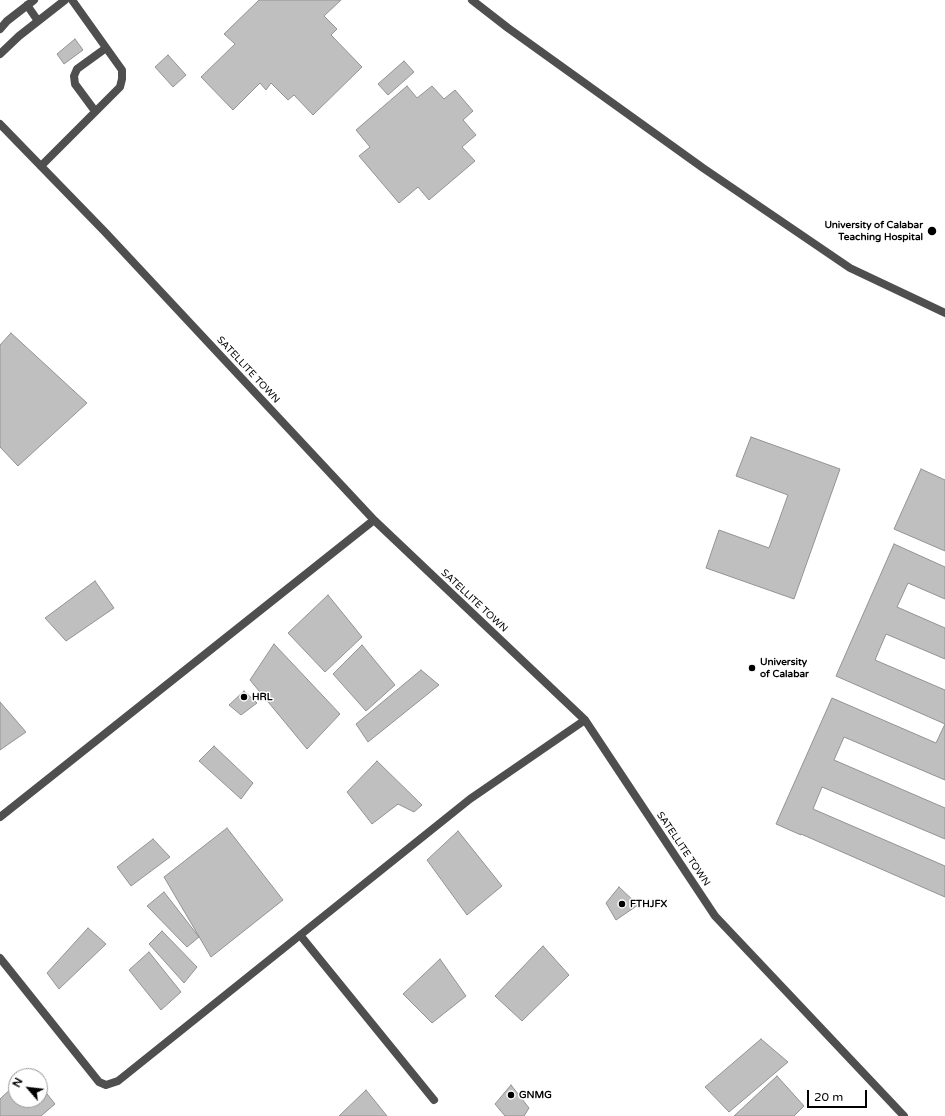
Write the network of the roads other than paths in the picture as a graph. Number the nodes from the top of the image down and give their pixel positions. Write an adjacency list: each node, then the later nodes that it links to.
1 (65, 0): 5 (street)
2 (72, 0): 7 (street)
3 (472, 0): 12 (street)
4 (31, 3): 5 (street); 6 (street)
5 (38, 21): 8 (street)
6 (0, 29)
7 (106, 48): 9 (street); 9 (street)
8 (0, 54)
9 (95, 111): 11 (street)
10 (0, 124): 11 (street, SATELLITE TOWN)
11 (41, 166): 13 (street, SATELLITE TOWN)
12 (945, 313)
13 (374, 520): 14 (street, SATELLITE TOWN); 15 (street)
14 (585, 720): 16 (street); 19 (street, SATELLITE TOWN)
15 (0, 817)
16 (300, 935): 17 (street); 18 (street)
17 (0, 958)
18 (434, 1100)
19 (904, 1116)

